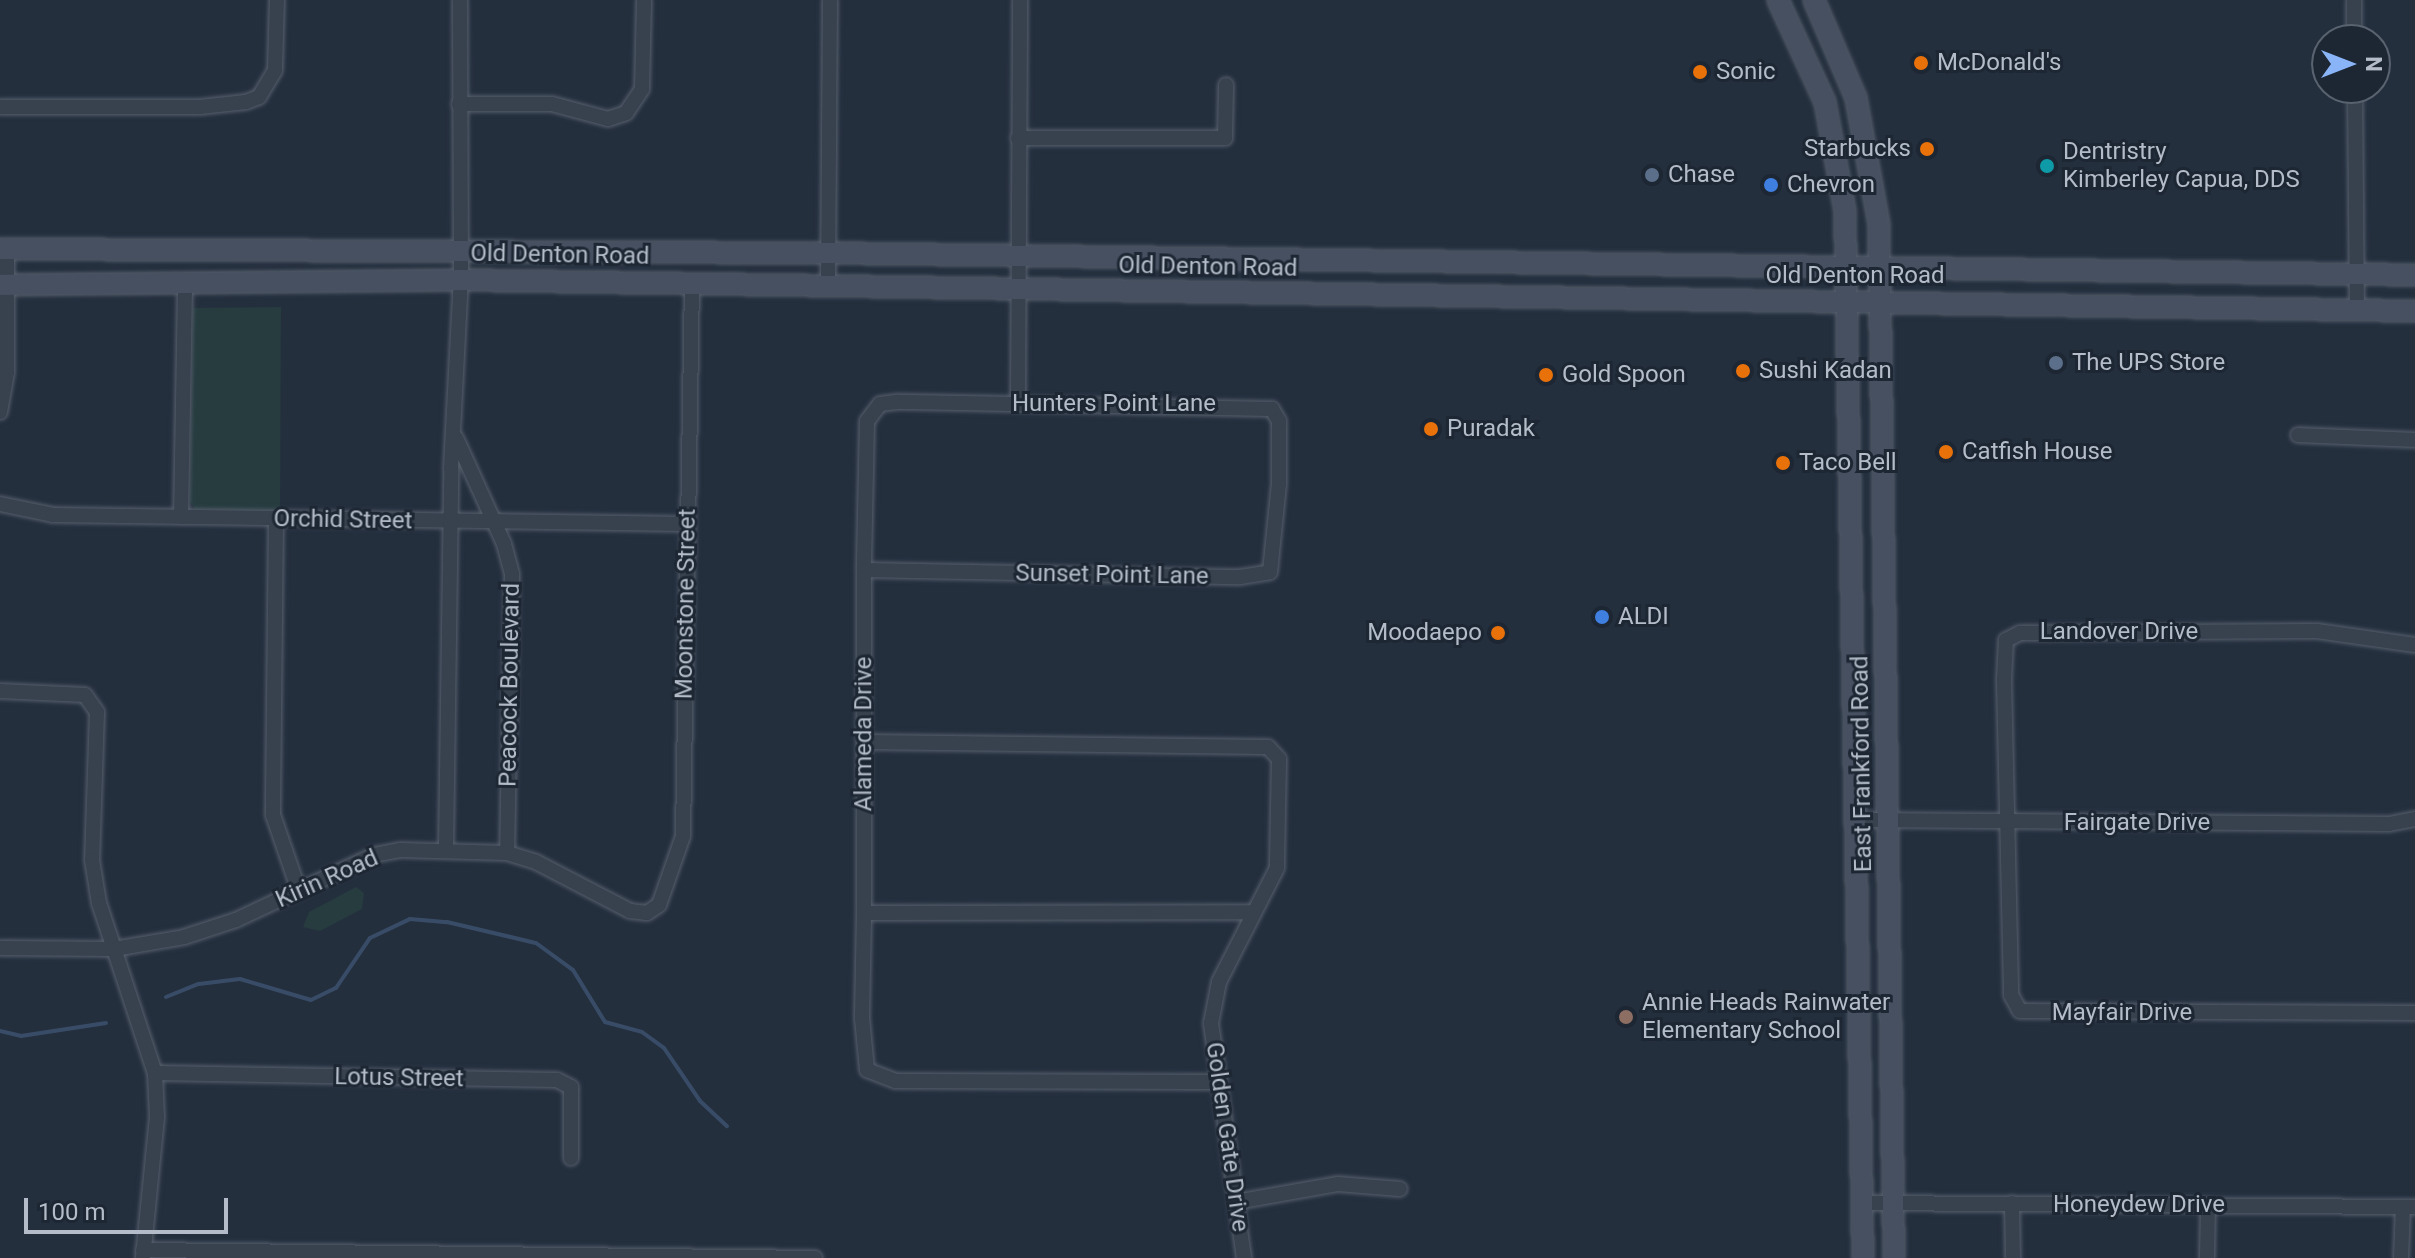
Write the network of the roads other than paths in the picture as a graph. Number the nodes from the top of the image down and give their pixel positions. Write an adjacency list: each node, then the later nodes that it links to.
1 (277, 0): 13 (street)
2 (460, 0): 11 (street, Peacock Boulevard)
3 (644, 0): 11 (street)
4 (830, 0): 17 (street)
5 (1020, 0): 14 (street)
6 (1778, 0): 20 (main road, East Frankford Road)
7 (1814, 0): 21 (main road, East Frankford Road)
8 (2354, 0): 9 (street)
9 (2354, 24)
10 (1226, 85): 14 (street)
11 (459, 104): 16 (street, Peacock Boulevard)
12 (2355, 104): 23 (street)
13 (0, 107)
14 (1018, 138): 18 (street)
15 (3, 249): 16 (main road, Old Denton Road); 28 (street)
16 (461, 249): 17 (main road, Old Denton Road); 25 (street, Peacock Boulevard)
17 (828, 253): 18 (main road, Old Denton Road); 29 (street)
18 (1018, 257): 19 (main road, Old Denton Road); 30 (street)
19 (1478, 262): 20 (main road, Old Denton Road); 31 (main road)
20 (1847, 268): 21 (main road, Old Denton Road); 33 (main road, East Frankford Road)
21 (1879, 268): 22 (main road, Old Denton Road); 32 (main road, East Frankford Road)
22 (2167, 271): 23 (main road, Old Denton Road); 34 (main road)
23 (2357, 274): 24 (main road, Old Denton Road); 35 (street)
24 (2415, 275)
25 (461, 280): 26 (main road, Old Denton Road); 27 (main road, Old Denton Road); 40 (street, Peacock Boulevard)
26 (185, 281): 28 (main road, Old Denton Road); 47 (street)
27 (692, 283): 29 (main road, Old Denton Road); 51 (street, Moonstone Street)
28 (3, 285): 39 (street)
29 (828, 285): 30 (main road, Old Denton Road)
30 (1018, 289): 31 (main road, Old Denton Road); 38 (street)
31 (1478, 299): 33 (main road, Old Denton Road)
32 (1882, 301): 33 (main road, Old Denton Road); 34 (main road, Old Denton Road); 46 (main road, East Frankford Road)
33 (1847, 302): 45 (main road, East Frankford Road)
34 (2168, 304): 35 (main road, Old Denton Road)
35 (2357, 309): 36 (main road, Old Denton Road)
36 (2415, 311)
37 (880, 404): 38 (street, Hunters Point Lane); 52 (street, Alameda Drive)
38 (1018, 404): 43 (street, Hunters Point Lane)
39 (0, 412)
40 (454, 434): 49 (street, Peacock Boulevard); 50 (street, Peacock Boulevard)
41 (2298, 435): 42 (street)
42 (2415, 440)
43 (1279, 484): 52 (street, Sunset Point Lane)
44 (0, 504): 47 (street, Orchid Street)
45 (1854, 514): 46 (main road); 57 (main road, East Frankford Road)
46 (1883, 516): 58 (main road, East Frankford Road)
47 (181, 517): 48 (street, Orchid Street)
48 (276, 518): 49 (street, Orchid Street); 62 (street)
49 (451, 521): 50 (street, Orchid Street); 60 (street, Peacock Boulevard)
50 (494, 522): 51 (street, Orchid Street); 61 (street, Peacock Boulevard)
51 (687, 524): 64 (street, Moonstone Street)
52 (864, 570): 55 (street, Alameda Drive)
53 (2415, 645): 59 (street, Landover Drive)
54 (0, 691): 67 (street)
55 (864, 742): 63 (street, Golden Gate Drive); 65 (street, Alameda Drive)
56 (2415, 819): 59 (street, Fairgate Drive)
57 (1859, 820): 58 (street, Fairgate Drive); 74 (main road, East Frankford Road)
58 (1888, 820): 59 (street, Fairgate Drive); 75 (main road, East Frankford Road)
59 (2006, 822): 68 (street, Mayfair Drive)
60 (446, 849): 61 (street, Kirin Road); 62 (street, Kirin Road)
61 (507, 853): 64 (street, Kirin Road)
62 (299, 891): 67 (street, Kirin Road)
63 (1253, 912): 65 (street); 70 (street, Golden Gate Drive)
64 (647, 913)
65 (864, 913): 70 (street, Alameda Drive)
66 (0, 948): 67 (street, Kirin Road)
67 (114, 949): 69 (street)
68 (2415, 1013)
69 (155, 1073): 71 (street, Lotus Street); 79 (street)
70 (1218, 1082): 73 (street, Golden Gate Drive)
71 (571, 1158)
72 (1400, 1189): 73 (street)
73 (1236, 1202): 83 (street, Golden Gate Drive)
74 (1864, 1203): 75 (street, Honeydew Drive); 84 (main road, East Frankford Road)
75 (1894, 1203): 76 (street, Honeydew Drive); 85 (main road, East Frankford Road)
76 (2012, 1203): 77 (street, Honeydew Drive); 86 (street)
77 (2208, 1205): 78 (street, Honeydew Drive); 87 (street)
78 (2409, 1207): 88 (street)
79 (143, 1254): 80 (street)
80 (502, 1256): 81 (street)
81 (690, 1258): 82 (street)
82 (815, 1258)
83 (1244, 1258)
84 (1863, 1258)
85 (1894, 1258)
86 (2013, 1258)
87 (2207, 1258)
88 (2401, 1258)

